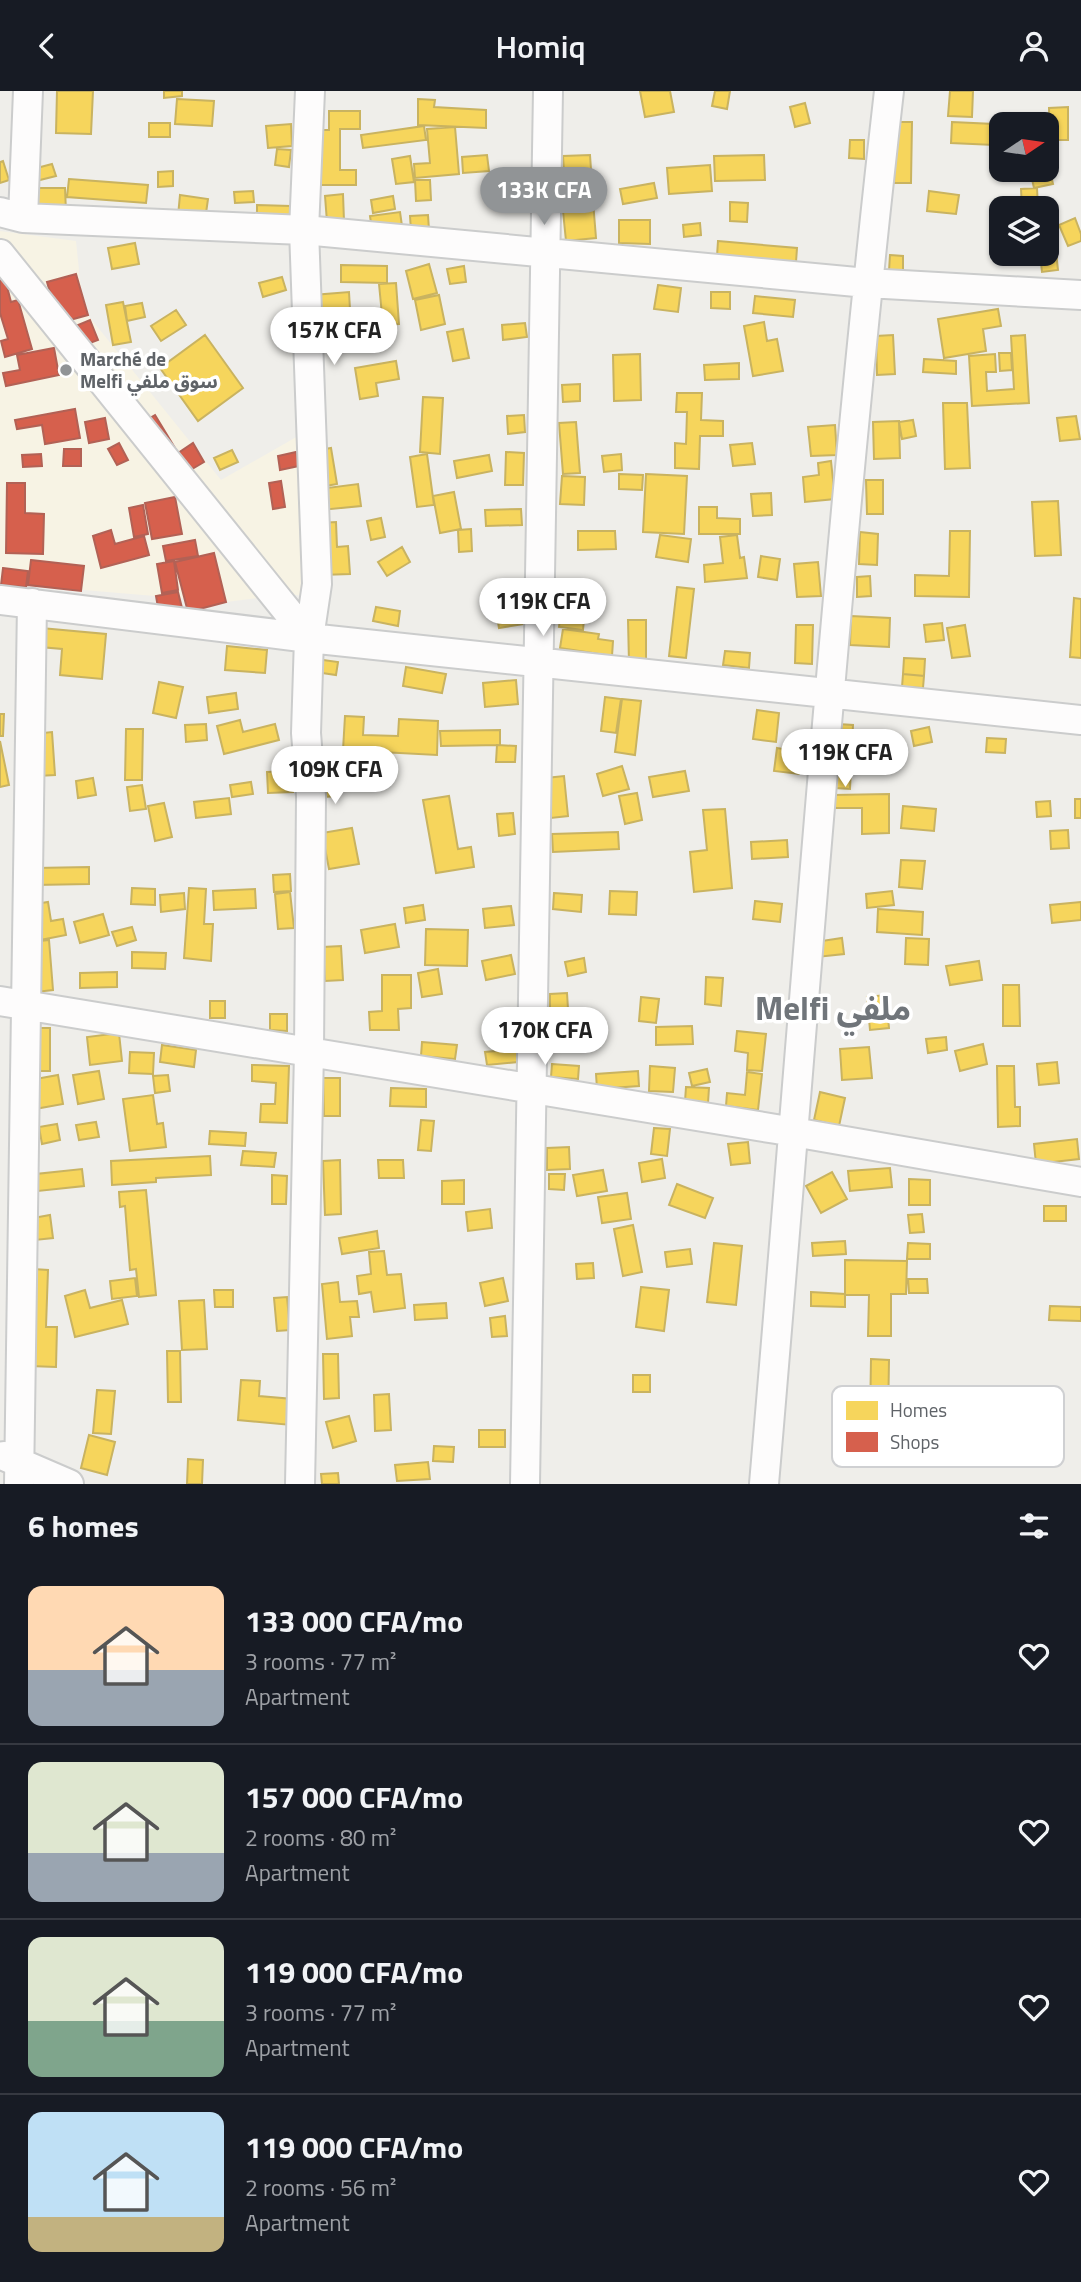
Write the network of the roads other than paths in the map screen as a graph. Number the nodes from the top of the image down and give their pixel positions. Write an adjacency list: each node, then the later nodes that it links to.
1 (28, 91): 5 (street)
2 (310, 91): 6 (street)
3 (548, 91): 7 (street)
4 (889, 91): 9 (street)
5 (12, 215): 6 (street)
6 (304, 230): 7 (street); 13 (street)
7 (545, 252): 9 (street); 14 (street)
8 (0, 254): 13 (street)
9 (867, 283): 10 (street); 15 (street)
10 (1081, 295)
11 (0, 600): 12 (street)
12 (32, 603): 13 (street); 17 (street)
13 (309, 638): 14 (street); 18 (street)
14 (538, 661): 15 (street); 19 (street)
15 (828, 695): 16 (street); 20 (street)
16 (1081, 720)
17 (13, 1004): 18 (street); 22 (street)
18 (309, 1051): 19 (street); 24 (street)
19 (531, 1089): 20 (street); 25 (street)
20 (795, 1132): 21 (street); 26 (street)
21 (1081, 1182)
22 (13, 1467): 23 (street)
23 (69, 1484)
24 (300, 1484)
25 (526, 1484)
26 (764, 1484)

